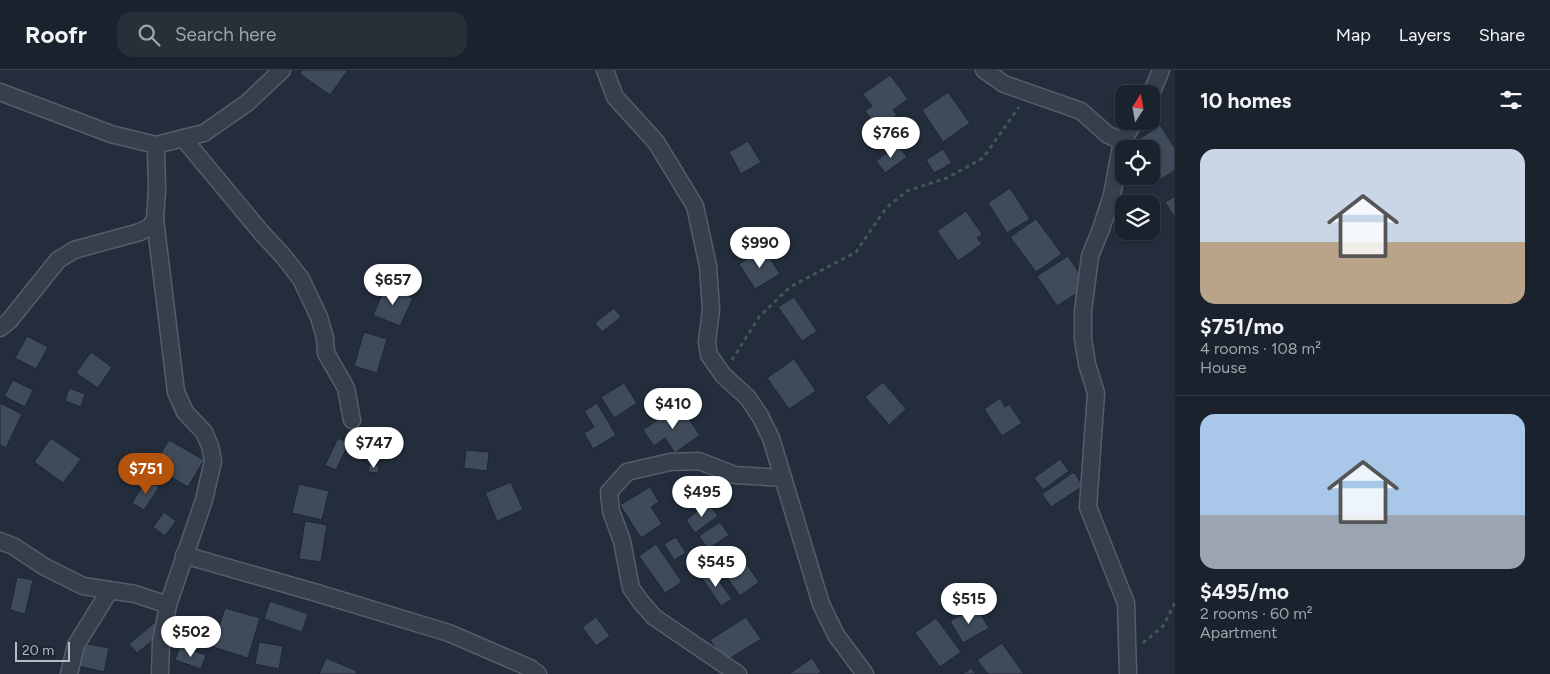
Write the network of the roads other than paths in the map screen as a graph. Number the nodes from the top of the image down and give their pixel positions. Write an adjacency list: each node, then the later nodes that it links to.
1 (282, 70): 8 (street)
2 (605, 70): 15 (street)
3 (984, 70): 9 (street)
4 (1161, 70): 5 (street)
5 (1155, 85)
6 (0, 92): 10 (street)
7 (1129, 130): 9 (street)
8 (183, 138): 10 (street); 14 (street)
9 (1122, 140)
10 (156, 145): 12 (street)
11 (1115, 178): 25 (street)
12 (155, 220): 13 (street); 17 (street)
13 (0, 328)
14 (352, 420)
15 (783, 478): 23 (street); 24 (street)
16 (0, 541): 18 (street)
17 (184, 555): 19 (street); 22 (street)
18 (110, 590): 19 (street); 20 (street)
19 (168, 606): 21 (street)
20 (69, 674)
21 (160, 674)
22 (538, 674)
23 (738, 674)
24 (865, 674)
25 (1128, 674)

